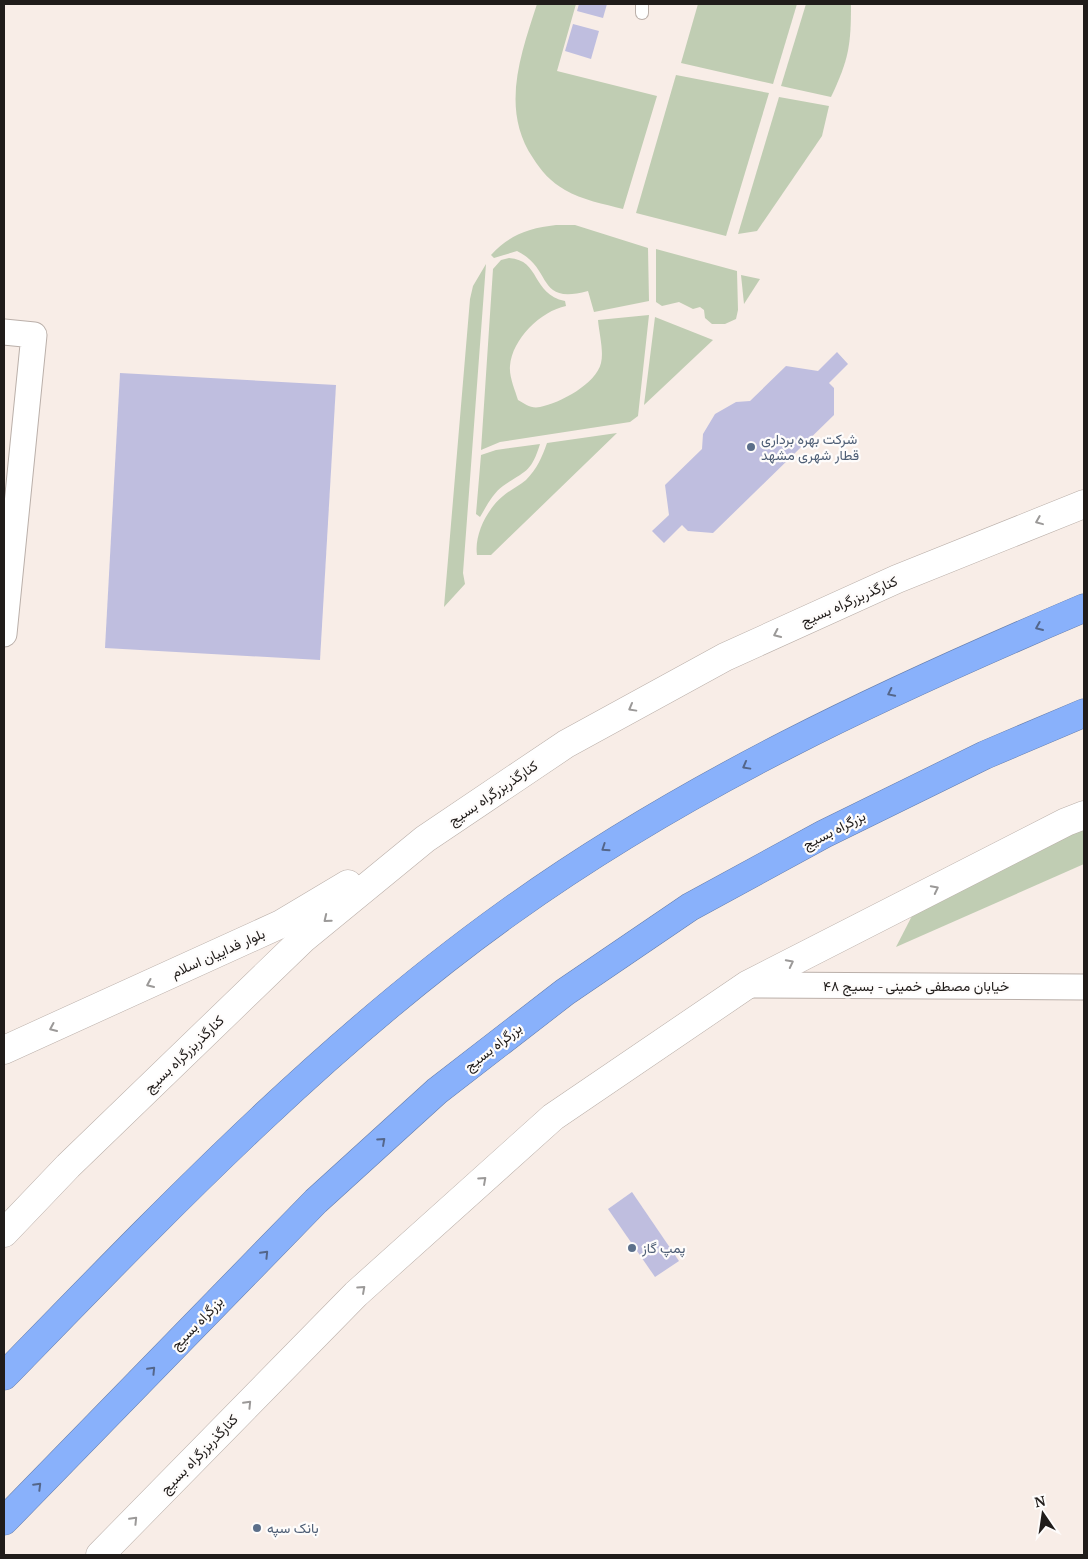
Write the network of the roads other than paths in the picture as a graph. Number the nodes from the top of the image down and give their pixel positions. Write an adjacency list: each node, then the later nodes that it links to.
1 (4, 332): 3 (street)
2 (1084, 504): 8 (main road, کنارگذربزرگراه بسیج, one-way to 8)
3 (8, 548): 5 (street)
4 (1084, 608): 13 (highway, one-way to 13)
5 (4, 634)
6 (1084, 713): 16 (highway, بزرگراه بسیج, one-way to 6)
7 (1084, 815): 9 (main road, کنارگذربزرگراه بسیج, one-way to 7)
8 (425, 839): 11 (main road, بلوار فداییان اسلام, one-way to 11); 12 (main road, کنارگذربزرگراه بسیج, one-way to 12)
9 (747, 985): 10 (street, خیابان مصطفی خمینی - بسیج ۴۸); 17 (main road, کنارگذربزرگراه بسیج, one-way to 9)
10 (1084, 987)
11 (4, 1050)
12 (4, 1232)
13 (52, 1326): 14 (highway); 15 (highway)
14 (4, 1360)
15 (4, 1376)
16 (4, 1521)
17 (100, 1555)

